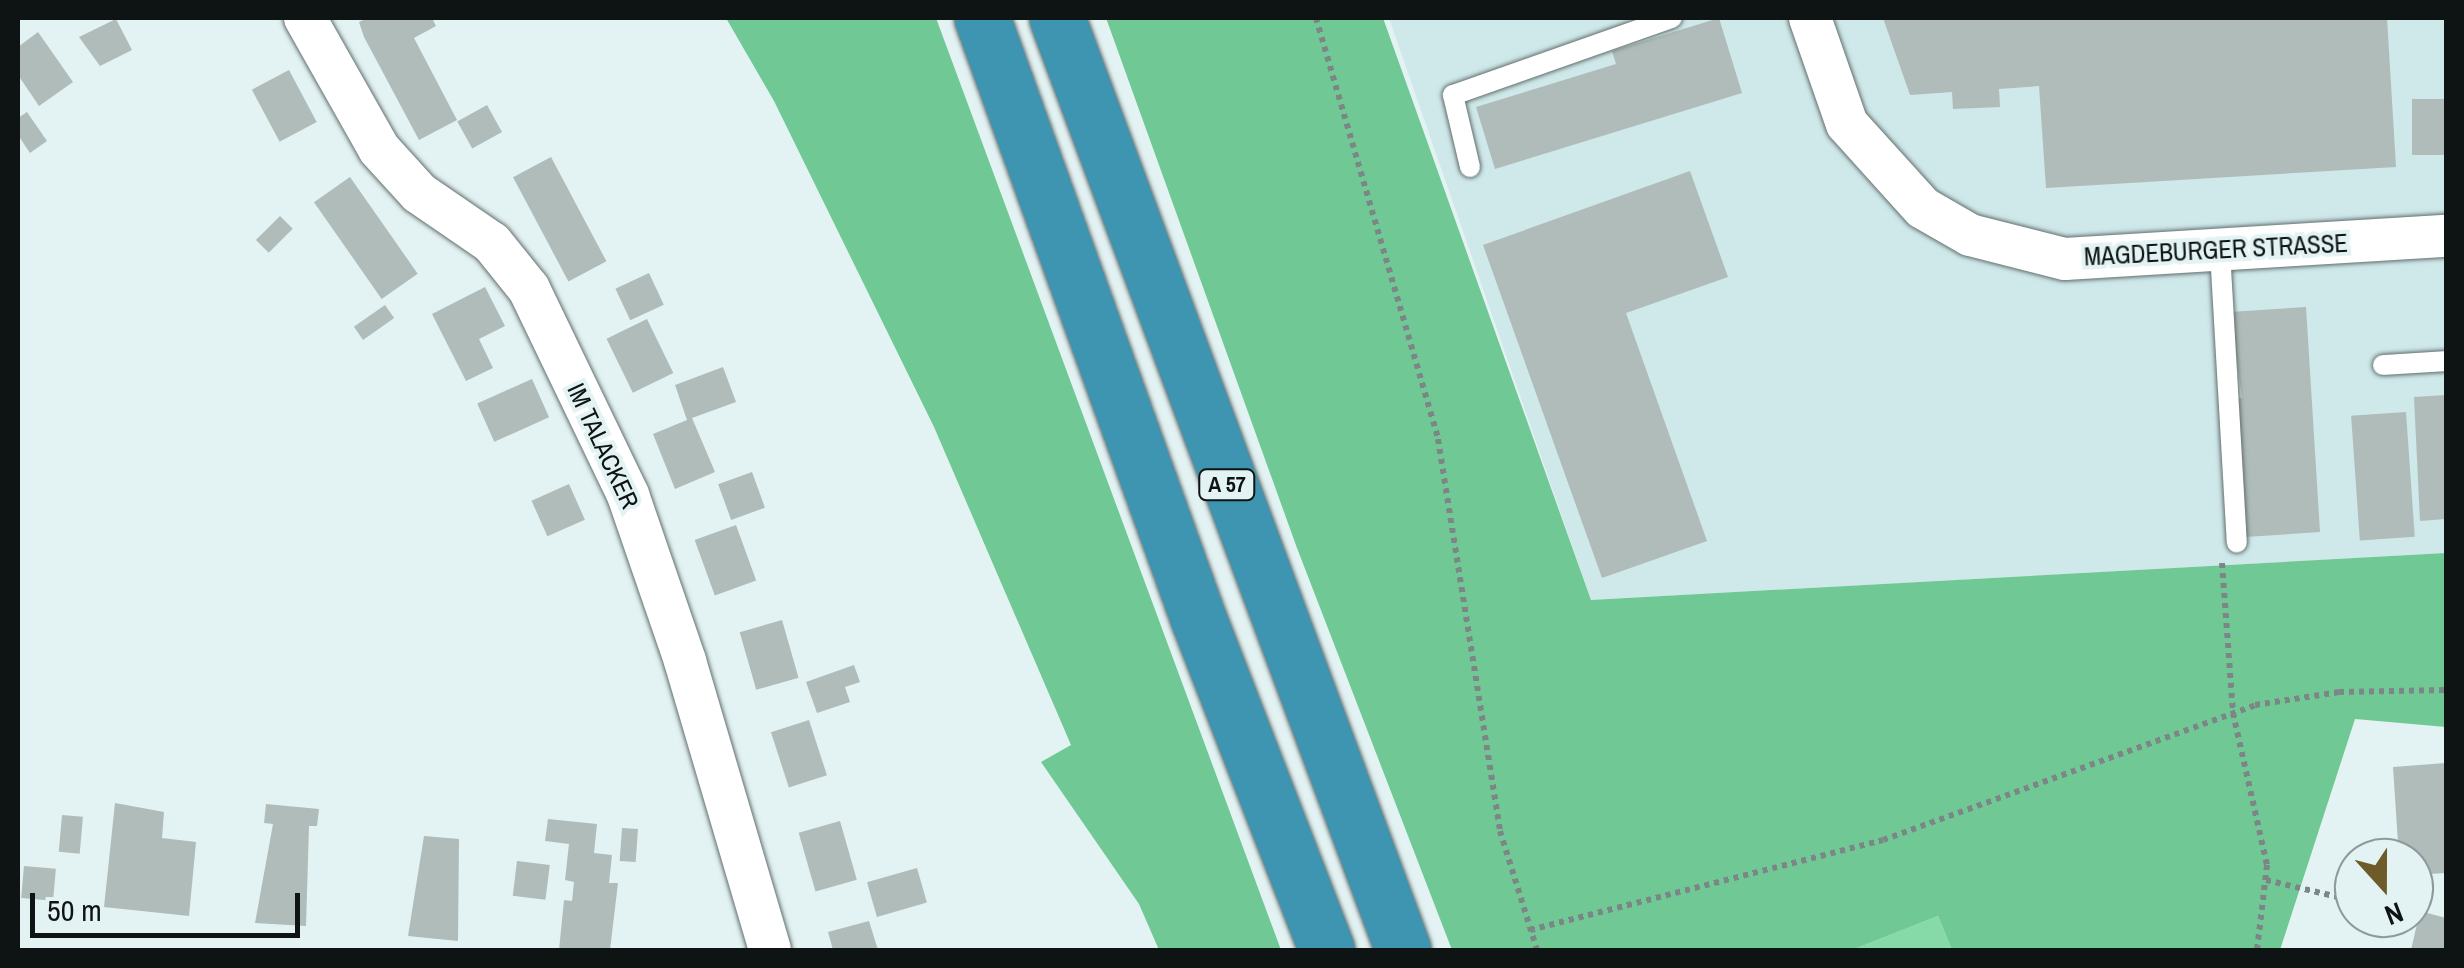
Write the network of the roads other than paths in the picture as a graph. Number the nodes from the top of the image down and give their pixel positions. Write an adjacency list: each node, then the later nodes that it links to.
1 (305, 18): 12 (street, IM TALACKER)
2 (982, 18): 13 (highway)
3 (1057, 18): 14 (highway, A 57)
4 (1672, 18): 6 (lane)
5 (1810, 18): 8 (street, MAGDEBURGER STRASSE)
6 (1470, 168)
7 (2446, 236): 8 (street, MAGDEBURGER STRASSE)
8 (2220, 251): 11 (lane)
9 (2446, 361): 10 (lane)
10 (2382, 365)
11 (2229, 548)
12 (770, 950)
13 (1327, 950)
14 (1402, 950)

